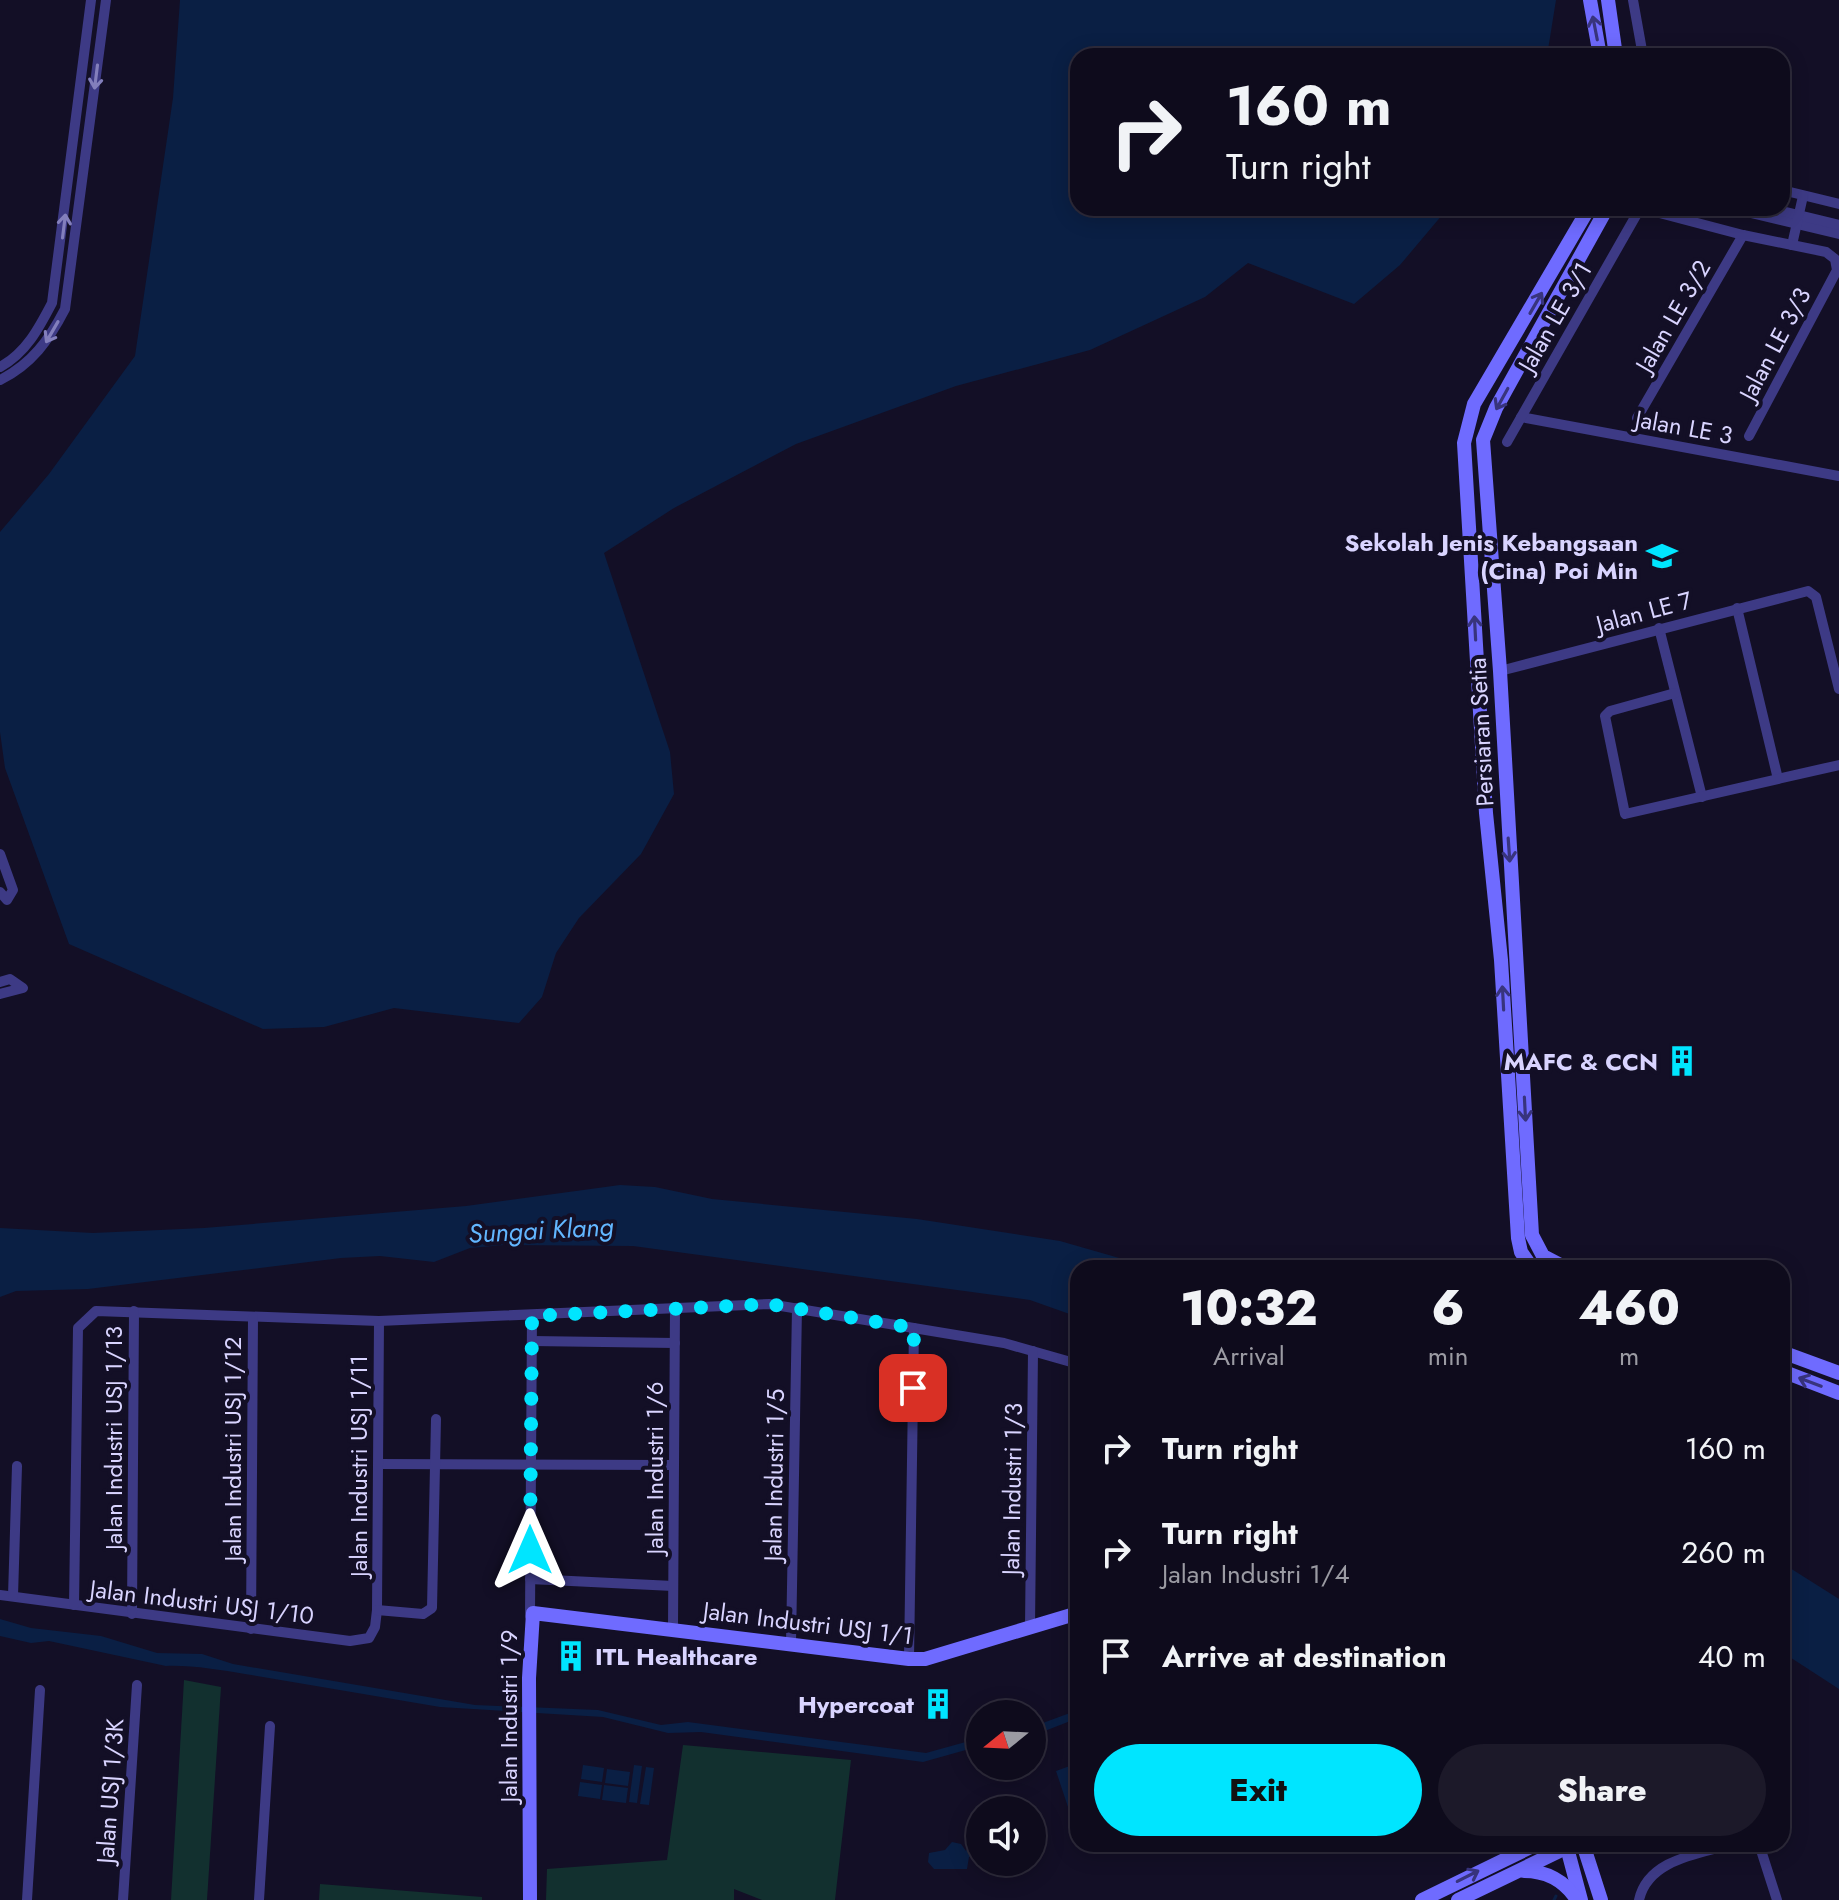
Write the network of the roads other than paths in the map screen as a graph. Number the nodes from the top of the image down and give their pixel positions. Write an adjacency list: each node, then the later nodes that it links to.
1 (91, 0): 23 (street, one-way to 1)
2 (106, 0): 24 (street, one-way to 24)
3 (1590, 0): 6 (street, one-way to 3)
4 (1608, 0): 7 (street)
5 (1633, 0): 8 (street)
6 (1599, 48)
7 (1615, 48)
8 (1642, 48)
9 (1790, 192): 10 (street)
10 (1803, 196): 11 (street); 18 (street)
11 (1839, 204)
12 (1584, 216): 33 (street, Persiaran Setia, one-way to 12)
13 (1603, 216): 32 (street, Persiaran Setia, one-way to 32)
14 (1636, 216): 25 (street, Jalan LE 3/1)
15 (1671, 216): 21 (street, Jalan LE 3/3)
16 (1775, 216): 18 (street)
17 (1788, 216): 18 (street)
18 (1798, 220): 19 (street); 20 (street); 22 (street)
19 (1839, 225)
20 (1839, 234)
21 (1743, 235): 22 (street, Jalan LE 3/3); 26 (street, Jalan LE 3/2)
22 (1792, 245): 27 (street, Jalan LE 3/3)
23 (0, 367)
24 (0, 380)
25 (1521, 417): 28 (street, Jalan LE 3/1); 29 (street, Jalan LE 3)
26 (1637, 418)
27 (1749, 436)
28 (1507, 442)
29 (1839, 476)
30 (1737, 608): 31 (street, Jalan LE 7); 34 (street, Jalan LE 7); 37 (street)
31 (1659, 628): 32 (street, Jalan LE 7); 35 (street)
32 (1500, 671): 33 (street); 43 (street, Persiaran Setia, one-way to 43)
33 (1477, 674): 44 (street, Persiaran Setia, one-way to 33)
34 (1839, 689)
35 (1675, 693): 38 (street); 38 (street)
36 (1839, 765): 37 (street)
37 (1778, 779): 38 (street)
38 (1702, 797)
39 (0, 854): 40 (street)
40 (0, 892)
41 (0, 982): 42 (street)
42 (0, 994)
43 (1539, 1250): 45 (street); 46 (street)
44 (1527, 1260)
45 (1531, 1260)
46 (1551, 1260)
47 (675, 1307): 48 (street); 50 (street); 55 (street, Jalan Industri 1/6)
48 (797, 1308): 53 (street); 80 (street, Jalan Industri 1/5)
49 (134, 1311): 51 (street); 72 (street); 74 (street, Jalan Industri USJ 1/13)
50 (532, 1316): 52 (street); 54 (street, Jalan Industri 1/9)
51 (253, 1317): 52 (street); 79 (street, Jalan Industri USJ 1/12)
52 (379, 1321): 64 (street, Jalan Industri USJ 1/11)
53 (914, 1328): 56 (street); 81 (street)
54 (532, 1341): 55 (street); 67 (street, Jalan Industri 1/9)
55 (675, 1343): 65 (street, Jalan Industri 1/6)
56 (1033, 1351): 58 (street); 77 (street, Jalan Industri 1/3)
57 (1790, 1355): 59 (street)
58 (1070, 1362)
59 (1839, 1373)
60 (1790, 1374): 61 (street, one-way to 60)
61 (1839, 1393)
62 (436, 1419): 63 (street)
63 (435, 1463): 64 (street); 67 (street); 73 (street)
64 (378, 1464): 73 (street, Jalan Industri USJ 1/11)
65 (674, 1465): 67 (street); 69 (street, Jalan Industri 1/6)
66 (17, 1466): 71 (street)
67 (531, 1466): 68 (street, Jalan Industri 1/9)
68 (530, 1579): 69 (street); 76 (street, Jalan Industri 1/9)
69 (673, 1586): 78 (street, Jalan Industri 1/6)
70 (0, 1595): 71 (street, Jalan Industri USJ 1/10)
71 (13, 1596): 72 (street, Jalan Industri USJ 1/10)
72 (74, 1605): 74 (street, Jalan Industri USJ 1/10)
73 (377, 1610): 79 (street, Jalan Industri USJ 1/10)
74 (132, 1614): 79 (street, Jalan Industri USJ 1/10)
75 (1070, 1615): 77 (street, Jalan Industri USJ 1/1)
76 (530, 1616): 78 (street, Jalan Industri USJ 1/1); 95 (street, Jalan Industri 1/9)
77 (1030, 1627): 81 (street, Jalan Industri USJ 1/1)
78 (673, 1628): 80 (street, Jalan Industri USJ 1/1)
79 (251, 1629)
80 (791, 1643): 81 (street, Jalan Industri USJ 1/1)
81 (909, 1659)
82 (137, 1685): 93 (street, Jalan USJ 1/3K)
83 (40, 1690): 92 (street)
84 (270, 1726): 94 (street)
85 (1514, 1852): 96 (street, one-way to 85)
86 (1557, 1852): 91 (street)
87 (1570, 1852): 98 (street)
88 (1586, 1852): 99 (street)
89 (1709, 1852): 100 (street)
90 (1762, 1852): 101 (street)
91 (1519, 1871): 97 (street); 98 (street)
92 (27, 1900)
93 (123, 1900)
94 (259, 1900)
95 (530, 1900)
96 (1422, 1900)
97 (1458, 1900)
98 (1579, 1900)
99 (1601, 1900)
100 (1639, 1900)
101 (1777, 1900)

